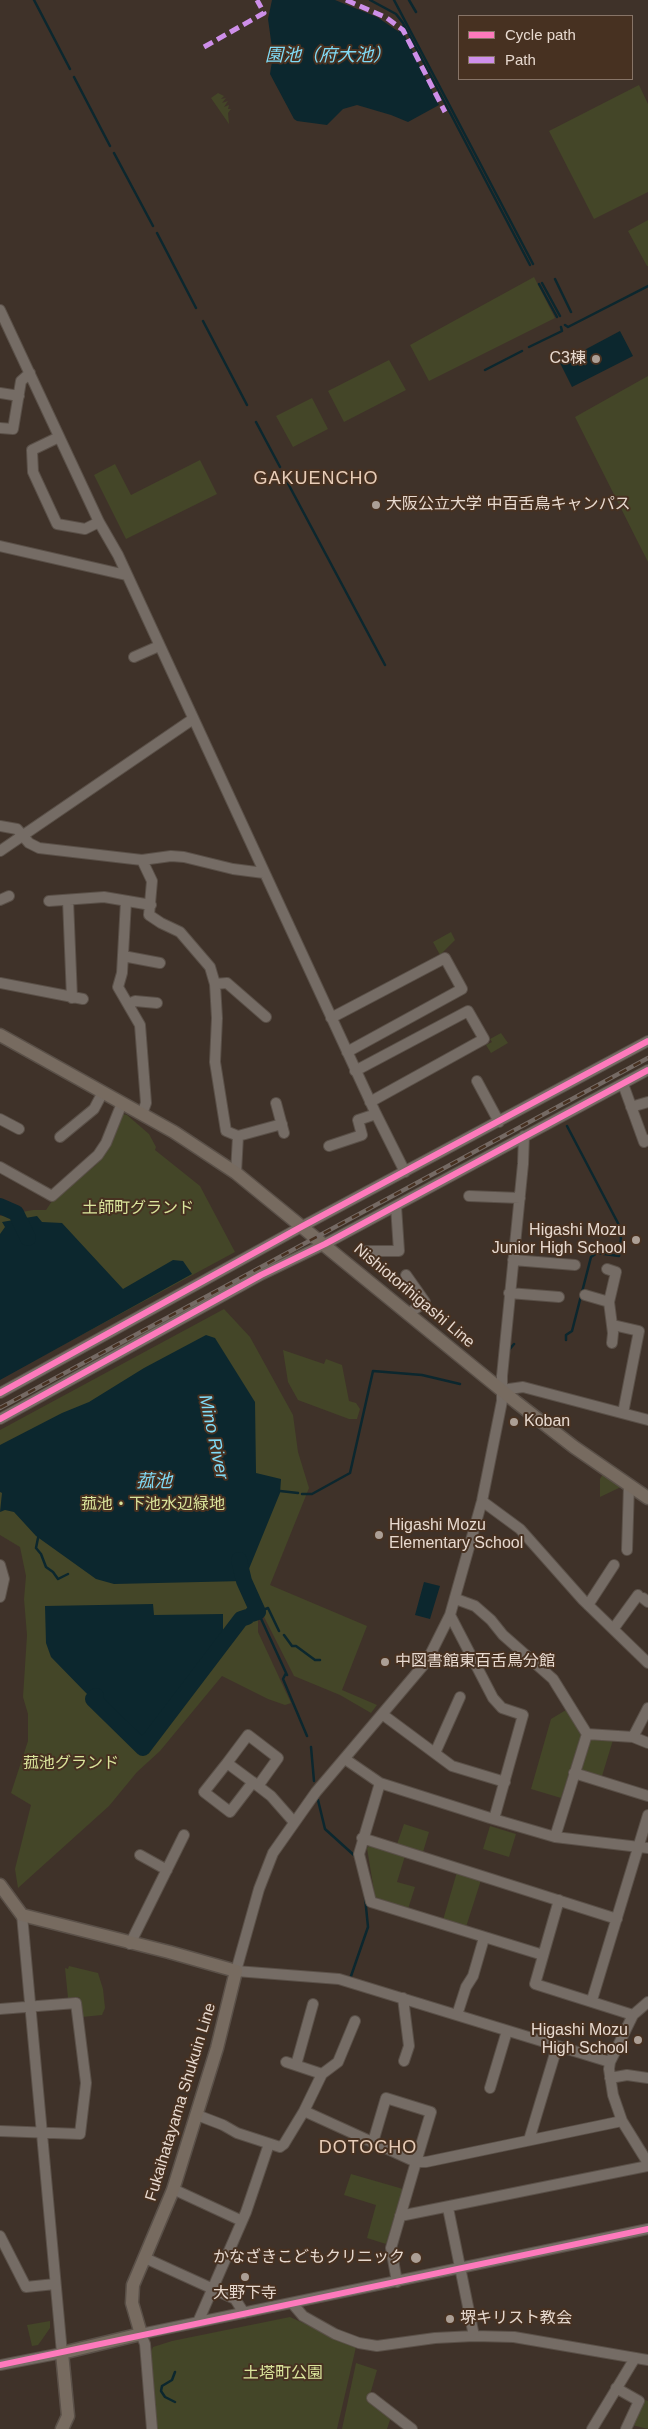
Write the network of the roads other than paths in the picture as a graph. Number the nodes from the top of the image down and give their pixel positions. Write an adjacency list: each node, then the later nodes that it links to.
1 (0, 310): 2 (street)
2 (30, 373): 4 (street); 6 (street)
3 (0, 393): 4 (street)
4 (19, 396): 5 (street)
5 (0, 428)
6 (59, 437): 7 (street); 7 (street)
7 (99, 522): 9 (street)
8 (0, 546): 9 (street)
9 (126, 575): 10 (street)
10 (159, 646): 11 (street); 12 (street)
11 (134, 657)
12 (193, 719): 14 (street); 17 (street)
13 (0, 826): 14 (street)
14 (22, 837): 15 (street); 16 (street)
15 (0, 852)
16 (142, 860): 17 (street); 21 (street)
17 (264, 873): 31 (street)
18 (68, 900): 19 (street); 20 (street); 26 (street)
19 (126, 901): 21 (street); 22 (street)
20 (49, 902)
21 (151, 905): 25 (street)
22 (123, 956): 23 (street); 29 (street)
23 (160, 963)
24 (0, 983): 26 (street)
25 (215, 984): 30 (street); 50 (street)
26 (72, 998): 27 (street)
27 (83, 999)
28 (157, 1003): 29 (street)
29 (128, 1004): 45 (street)
30 (266, 1016)
31 (331, 1018): 34 (street); 34 (street)
32 (0, 1035): 39 (main road, Nishiotorihigashi Line)
33 (648, 1041): 48 (street)
34 (347, 1052): 35 (street)
35 (356, 1070): 41 (street); 41 (street)
36 (648, 1070): 38 (street)
37 (477, 1081): 48 (street)
38 (623, 1084): 44 (street); 51 (street)
39 (103, 1092): 43 (main road, Nishiotorihigashi Line); 52 (street)
40 (276, 1102): 50 (street)
41 (370, 1102): 46 (street)
42 (648, 1102): 44 (street)
43 (122, 1103): 45 (main road, Nishiotorihigashi Line); 55 (street)
44 (631, 1107): 53 (street)
45 (142, 1114): 57 (main road, Nishiotorihigashi Line)
46 (376, 1114): 54 (street); 56 (street)
47 (0, 1119): 49 (street)
48 (499, 1122): 56 (street)
49 (19, 1129)
50 (238, 1136): 57 (street)
51 (524, 1136): 59 (street); 60 (street)
52 (60, 1137)
53 (648, 1140)
54 (329, 1146)
55 (0, 1167)
56 (405, 1172): 61 (street)
57 (236, 1173): 61 (main road, Nishiotorihigashi Line)
58 (469, 1196): 59 (street)
59 (520, 1198): 64 (street)
60 (396, 1206): 62 (street); 63 (street)
61 (301, 1227): 62 (main road, Nishiotorihigashi Line); 76 (street)
62 (325, 1244): 72 (main road, Nishiotorihigashi Line); 78 (street)
63 (367, 1251)
64 (513, 1260): 65 (street); 68 (street)
65 (575, 1265)
66 (607, 1269): 71 (street)
67 (406, 1275): 72 (street)
68 (509, 1293): 70 (street); 75 (street)
69 (585, 1295): 71 (street)
70 (559, 1297)
71 (608, 1302): 73 (street)
72 (408, 1314): 75 (main road, Nishiotorihigashi Line)
73 (613, 1325): 74 (street); 77 (street)
74 (612, 1343)
75 (502, 1390): 77 (street); 80 (main road, Nishiotorihigashi Line); 82 (street)
76 (0, 1392)
77 (623, 1413): 79 (street)
78 (0, 1419)
79 (648, 1420)
80 (629, 1485): 81 (main road, Nishiotorihigashi Line); 83 (street)
81 (648, 1498)
82 (482, 1501): 88 (street); 89 (street)
83 (628, 1550)
84 (0, 1565): 86 (street)
85 (614, 1565): 89 (street)
86 (0, 1597)
87 (643, 1598): 91 (street)
88 (456, 1599): 90 (street); 96 (street)
89 (588, 1605): 91 (street)
90 (450, 1614): 95 (street); 103 (street)
91 (614, 1628): 92 (street)
92 (647, 1658)
93 (460, 1697): 99 (street)
94 (648, 1708): 97 (street)
95 (382, 1714): 99 (street); 100 (street)
96 (587, 1734): 97 (street); 102 (street)
97 (633, 1736): 98 (street)
98 (648, 1743)
99 (435, 1753): 103 (street)
100 (345, 1759): 104 (street); 109 (street)
101 (227, 1763): 105 (street); 105 (street); 105 (street)
102 (574, 1773): 106 (street); 111 (street)
103 (506, 1782): 108 (street)
104 (380, 1783): 108 (street); 112 (street)
105 (256, 1784): 109 (street)
106 (648, 1796)
107 (648, 1815): 113 (street)
108 (494, 1819): 111 (street)
109 (293, 1821): 123 (street)
110 (184, 1835): 115 (street)
111 (555, 1837): 113 (street)
112 (362, 1838): 117 (street); 120 (street)
113 (644, 1847): 119 (street)
114 (140, 1855): 115 (street)
115 (167, 1870): 121 (street)
116 (0, 1885): 118 (main road)
117 (559, 1900): 119 (street); 122 (street)
118 (22, 1916): 121 (main road); 128 (street)
119 (617, 1919): 125 (street)
120 (484, 1938): 122 (street); 130 (street)
121 (130, 1944): 123 (main road)
122 (543, 1955): 125 (street)
123 (236, 1971): 124 (street); 142 (main road, Fukaihatayama Shukuin Line)
124 (403, 1998): 130 (street); 135 (street)
125 (592, 2000): 131 (street)
126 (648, 2002): 131 (street)
127 (313, 2004): 137 (street)
128 (30, 2006): 129 (street); 145 (street); 145 (street)
129 (0, 2009)
130 (457, 2015): 133 (street)
131 (633, 2016): 136 (street)
132 (355, 2021): 137 (street)
133 (507, 2031): 134 (street); 140 (street)
134 (557, 2047): 136 (street); 146 (street)
135 (404, 2061)
136 (610, 2062): 138 (street)
137 (322, 2074): 141 (street)
138 (610, 2078): 139 (street); 143 (street)
139 (648, 2078)
140 (490, 2088)
141 (304, 2111): 147 (street); 148 (street)
142 (197, 2115): 148 (street); 151 (main road, Fukaihatayama Shukuin Line)
143 (622, 2121): 146 (street); 150 (street)
144 (0, 2131): 145 (street)
145 (42, 2133): 160 (street)
146 (530, 2140): 149 (street)
147 (373, 2142): 149 (street); 149 (street)
148 (269, 2144): 154 (street)
149 (416, 2162): 153 (street)
150 (648, 2165): 152 (street)
151 (173, 2189): 154 (street); 157 (main road, Fukaihatayama Shukuin Line)
152 (448, 2208): 153 (street); 158 (street)
153 (400, 2216): 159 (street)
154 (242, 2221): 161 (street)
155 (648, 2229): 158 (street)
156 (0, 2236): 160 (street)
157 (146, 2258): 161 (street); 165 (main road, Fukaihatayama Shukuin Line)
158 (460, 2270): 159 (street); 166 (street)
159 (396, 2282): 162 (street)
160 (55, 2284): 167 (street)
161 (211, 2289): 163 (street); 164 (street)
162 (292, 2303): 163 (street); 166 (street)
163 (244, 2313): 164 (street)
164 (198, 2322): 165 (street)
165 (141, 2334): 167 (main road); 174 (street)
166 (474, 2336): 168 (street)
167 (62, 2353): 170 (street); 173 (main road)
168 (635, 2358): 169 (street); 171 (street)
169 (648, 2360)
170 (0, 2365)
171 (616, 2388): 176 (street); 177 (street)
172 (372, 2398): 175 (street)
173 (62, 2429)
174 (152, 2429)
175 (412, 2429)
176 (592, 2429)
177 (626, 2429)

